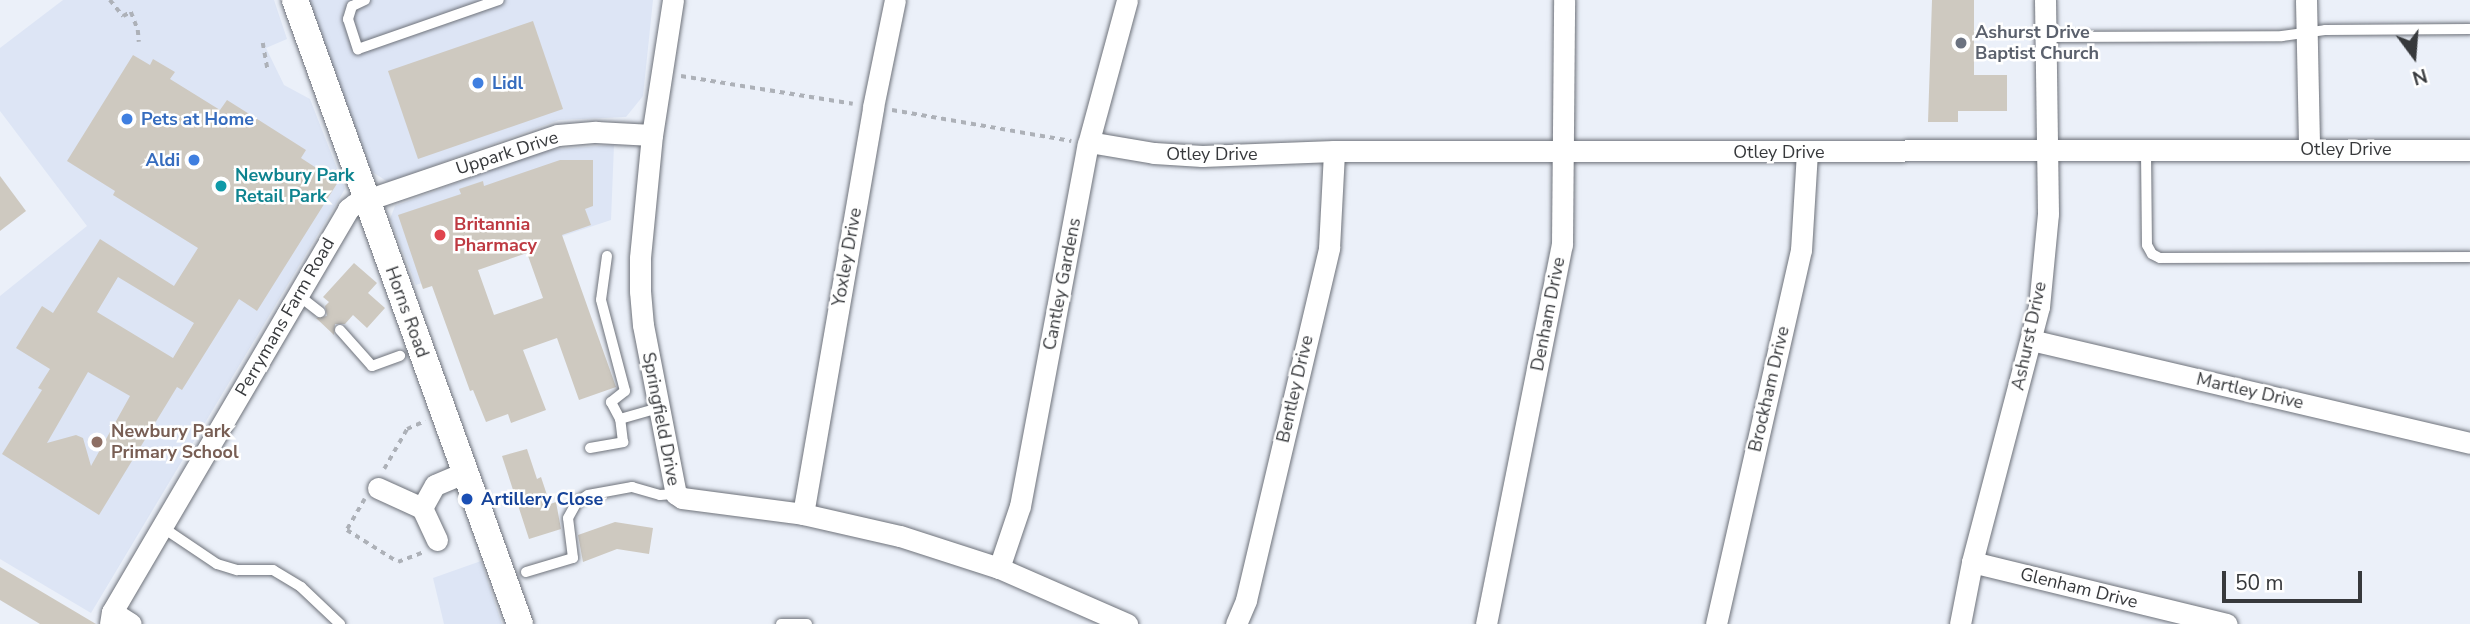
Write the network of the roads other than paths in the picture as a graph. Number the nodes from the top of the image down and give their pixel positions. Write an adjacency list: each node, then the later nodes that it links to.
1 (295, 0): 22 (street, Horns Road)
2 (365, 0): 3 (lane)
3 (499, 0)
4 (673, 0): 13 (street, Springfield Drive)
5 (895, 0): 38 (street, Yoxley Drive)
6 (1127, 0): 14 (street, Cantley Gardens)
7 (1564, 0): 18 (street, Denham Drive)
8 (2045, 0): 12 (street, Ashurst Drive)
9 (2306, 0): 11 (street)
10 (2470, 29): 11 (lane)
11 (2306, 33): 12 (lane); 15 (street)
12 (2046, 37): 20 (street, Ashurst Drive)
13 (652, 135): 22 (street, Uppark Drive); 30 (street, Springfield Drive)
14 (1088, 142): 17 (street, Otley Drive); 42 (street, Cantley Gardens)
15 (2309, 149): 16 (street, Otley Drive); 21 (street, Otley Drive)
16 (2470, 150)
17 (1334, 151): 18 (street, Otley Drive); 51 (street, Bentley Drive)
18 (1565, 152): 19 (street, Otley Drive); 52 (street, Denham Drive)
19 (1807, 152): 20 (street, Otley Drive); 53 (street, Brockham Drive)
20 (2046, 152): 21 (street, Otley Drive); 28 (street, Ashurst Drive)
21 (2146, 152): 24 (lane)
22 (365, 200): 25 (street, Perrymans Farm Road); 34 (street, Horns Road)
23 (607, 256): 31 (lane)
24 (2470, 257)
25 (298, 295): 26 (lane); 39 (street, Perrymans Farm Road)
26 (320, 313)
27 (340, 330): 29 (lane)
28 (2031, 340): 32 (street, Martley Drive); 41 (street, Ashurst Drive)
29 (400, 356)
30 (658, 408): 31 (lane); 36 (street, Springfield Drive)
31 (620, 419): 33 (lane)
32 (2470, 443)
33 (590, 448)
34 (466, 472): 37 (street); 47 (street, Horns Road)
35 (378, 488): 37 (street)
36 (676, 494): 38 (street, Springfield Drive); 43 (lane)
37 (422, 508): 40 (street)
38 (803, 514): 42 (street, Springfield Drive)
39 (162, 527): 44 (street, Perrymans Farm Road); 46 (lane)
40 (437, 540)
41 (1972, 562): 54 (street, Ashurst Drive); 55 (street, Glenham Drive)
42 (999, 568): 50 (street, Springfield Drive)
43 (526, 572)
44 (111, 618): 45 (street)
45 (131, 624)
46 (340, 624)
47 (520, 624)
48 (782, 624): 49 (lane)
49 (807, 624)
50 (1127, 624)
51 (1236, 624)
52 (1486, 624)
53 (1716, 624)
54 (1960, 624)
55 (2227, 624)

